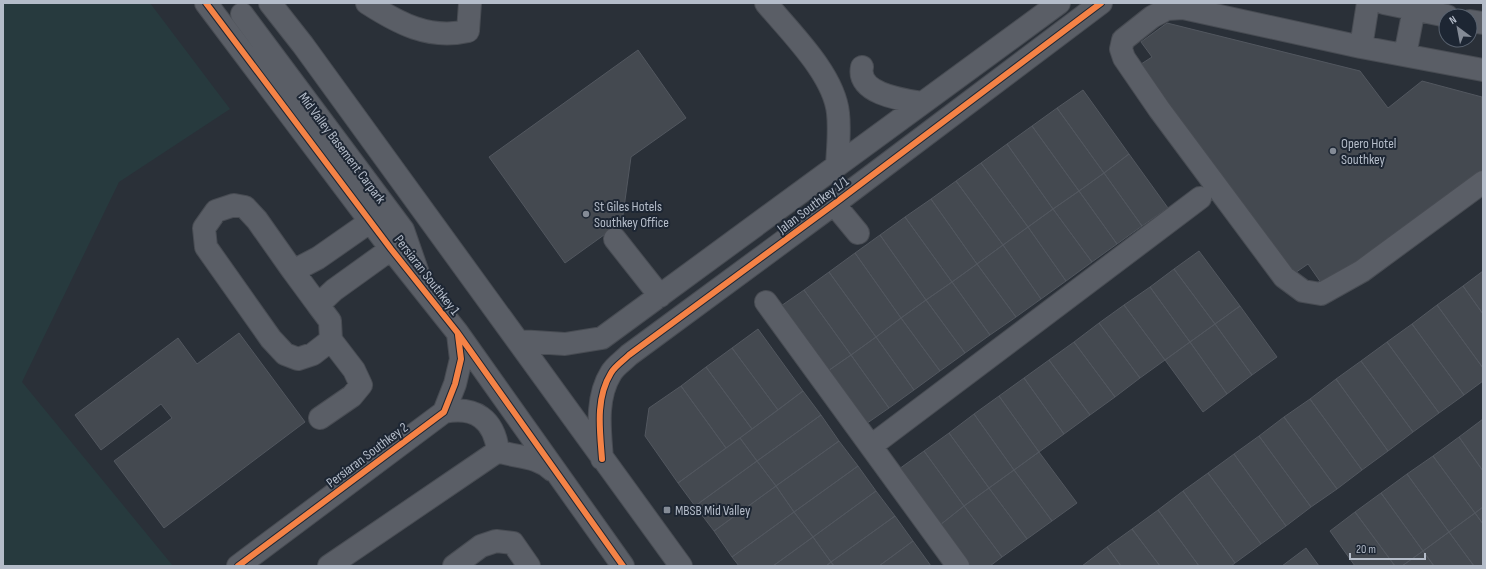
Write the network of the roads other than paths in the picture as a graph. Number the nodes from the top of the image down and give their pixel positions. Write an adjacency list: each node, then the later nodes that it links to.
1 (206, 3): 24 (street, Persiaran Southkey 1)
2 (270, 3): 14 (street)
3 (281, 3): 14 (street)
4 (367, 3): 5 (street)
5 (470, 3)
6 (766, 3): 20 (street)
7 (1059, 3): 19 (street, Jalan Southkey 1/1)
8 (1101, 3): 23 (street, Jalan Southkey 1/1)
9 (1368, 3): 15 (street)
10 (1384, 3): 11 (street)
11 (1414, 9): 13 (street); 16 (street)
12 (242, 14): 29 (street, Mid Valley Basement Carpark)
13 (1438, 14)
14 (303, 45): 35 (street)
15 (1361, 47): 16 (street); 21 (street)
16 (1405, 54): 18 (street)
17 (862, 67): 19 (street)
18 (1483, 70)
19 (922, 103): 20 (street, Jalan Southkey 1/1)
20 (837, 165): 30 (street, Jalan Southkey 1/1)
21 (1483, 182)
22 (1200, 198): 38 (street)
23 (834, 204): 25 (street); 40 (street, Jalan Southkey 1/1)
24 (371, 221): 27 (street, Persiaran Southkey 1); 28 (street)
25 (858, 233)
26 (615, 239): 30 (street)
27 (391, 249): 29 (street, Persiaran Southkey 1); 32 (street)
28 (293, 271): 32 (street); 34 (street)
29 (425, 292): 33 (street, Persiaran Southkey 1)
30 (660, 296): 35 (street, Jalan Southkey 1/1)
31 (766, 302): 38 (street)
32 (318, 305): 34 (street)
33 (457, 332): 36 (street); 41 (street, Persiaran Southkey 1)
34 (331, 340): 37 (street)
35 (519, 341): 40 (street)
36 (444, 412): 39 (street); 42 (street, Persiaran Southkey 2)
37 (320, 418)
38 (871, 446): 48 (street)
39 (498, 451): 41 (street); 43 (street)
40 (602, 459): 47 (street)
41 (556, 473): 46 (street, Persiaran Southkey 1)
42 (238, 566)
43 (329, 566)
44 (454, 566): 45 (street)
45 (529, 566)
46 (623, 566)
47 (681, 566)
48 (958, 566)

